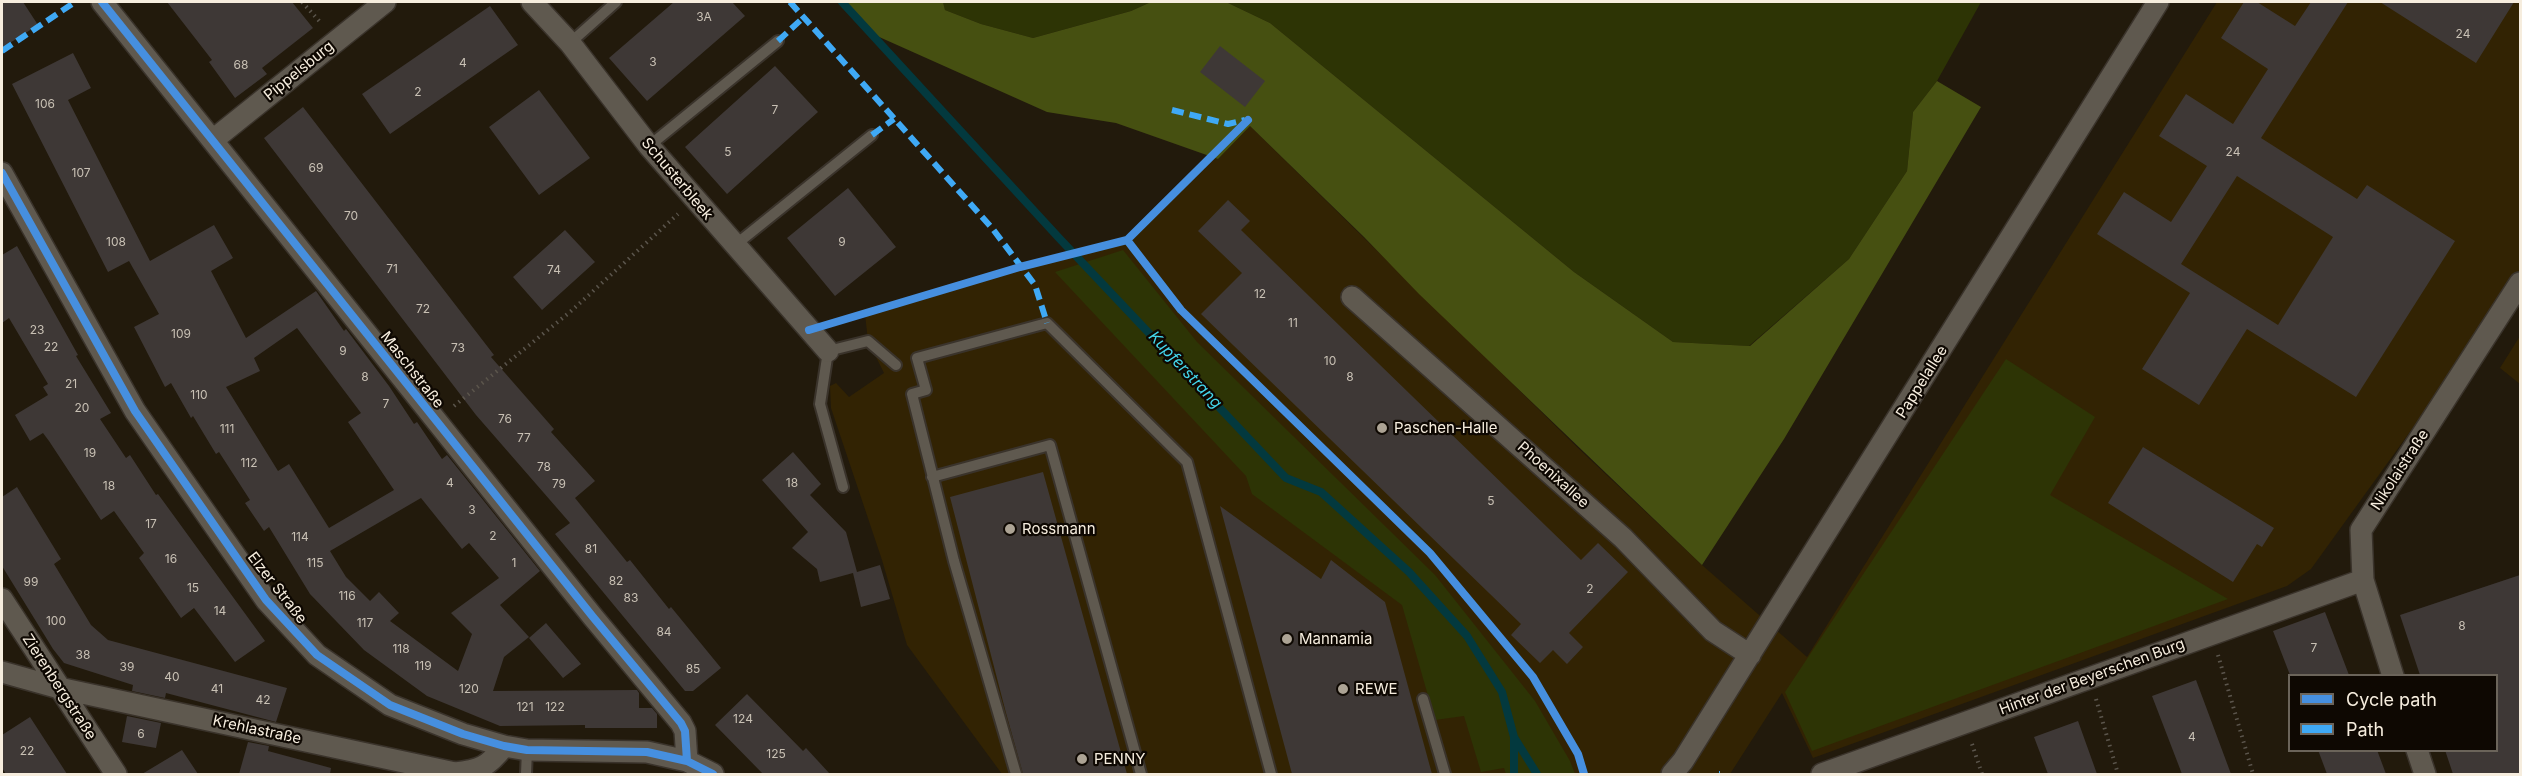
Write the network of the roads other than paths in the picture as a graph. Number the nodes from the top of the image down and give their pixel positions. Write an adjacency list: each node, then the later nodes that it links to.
1 (102, 2): 9 (street, Maschstraße)
2 (385, 2): 9 (street, Pippelsburg)
3 (532, 2): 7 (street, Schusterbleek)
4 (616, 2): 7 (lane)
5 (2158, 2): 21 (street, Pappelallee)
6 (778, 41): 10 (lane)
7 (570, 43): 10 (street, Schusterbleek)
8 (872, 135): 12 (lane)
9 (213, 140): 29 (street, Maschstraße)
10 (649, 146): 12 (street, Schusterbleek)
11 (2, 173): 26 (street, Elzer Straße)
12 (734, 246): 15 (street, Schusterbleek)
13 (2520, 283): 19 (street, Nikolaistraße)
14 (1353, 297): 21 (street, Phoenixallee)
15 (828, 351): 16 (lane); 18 (lane)
16 (896, 365)
17 (932, 477): 34 (lane); 35 (lane); 36 (lane)
18 (843, 487)
19 (2362, 579): 23 (street, Nikolaistraße); 38 (street, Hinter der Beyerschen Burg)
20 (2, 599): 24 (street, Zierenbergstraße)
21 (1750, 655): 30 (street, Pappelallee)
22 (2, 672): 24 (street, Krehlastraße)
23 (2393, 674)
24 (59, 688): 26 (street, Krehlastraße); 31 (street, Zierenbergstraße)
25 (1423, 699): 37 (lane)
26 (504, 746): 27 (street, Elzer Straße)
27 (527, 750): 29 (street, Elzer Straße); 32 (lane)
28 (2418, 752): 39 (street)
29 (687, 761): 33 (street, Elzer Straße)
30 (1678, 768)
31 (116, 774)
32 (526, 774)
33 (713, 774)
34 (1016, 774)
35 (1141, 774)
36 (1271, 774)
37 (1444, 774)
38 (1822, 774)
39 (2425, 774)

